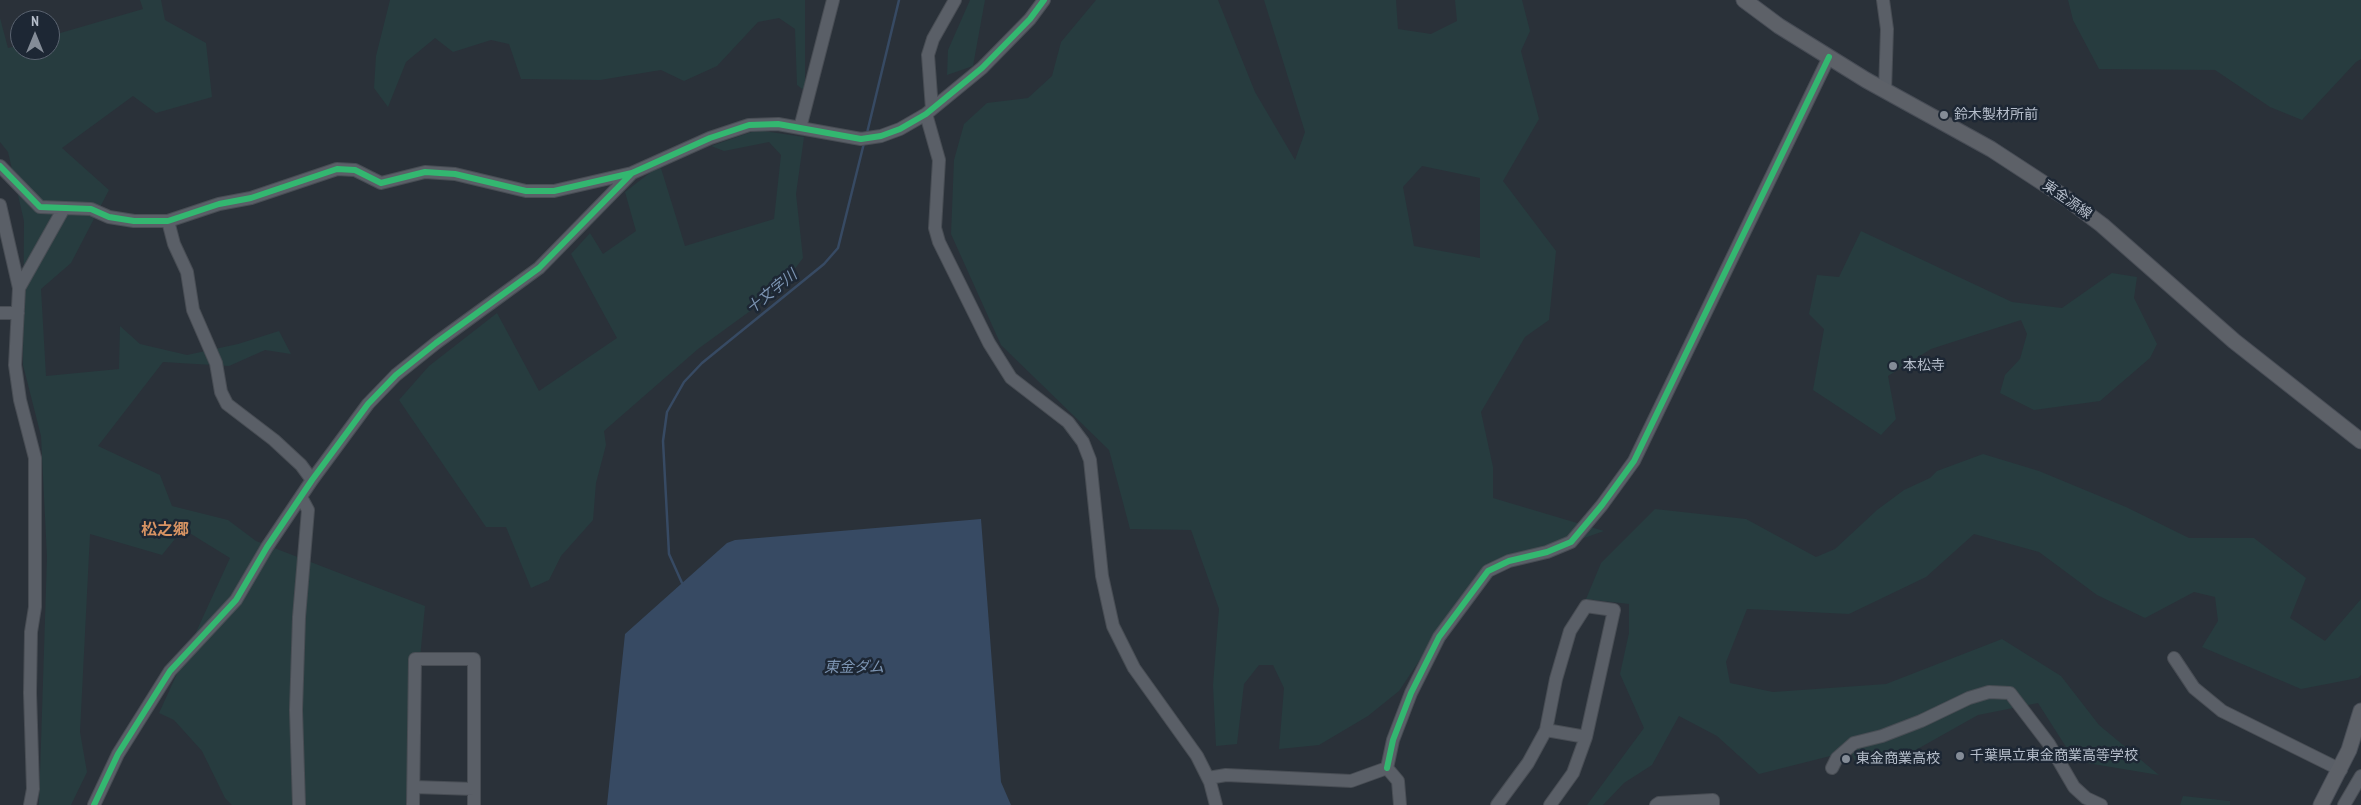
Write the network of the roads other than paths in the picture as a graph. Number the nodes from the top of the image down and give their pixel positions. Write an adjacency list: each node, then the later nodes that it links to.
1 (833, 0): 9 (street)
2 (955, 0): 8 (street)
3 (1044, 0): 8 (street)
4 (1744, 0): 6 (main road, 東金源線)
5 (1884, 0): 7 (street)
6 (1829, 57): 7 (main road, 東金源線); 25 (street)
7 (1885, 91): 18 (main road, 東金源線)
8 (929, 112): 9 (street); 29 (street)
9 (800, 128): 11 (street)
10 (0, 166): 13 (street)
11 (632, 172): 14 (street); 19 (street)
12 (0, 204): 15 (street)
13 (64, 208): 14 (street); 15 (street)
14 (168, 222): 19 (street)
15 (19, 288): 17 (street)
16 (0, 313): 17 (street)
17 (18, 313): 32 (street)
18 (2361, 441)
19 (312, 480): 20 (street)
20 (301, 497): 33 (street); 34 (street)
21 (2174, 658): 27 (street)
22 (2361, 711): 27 (main road)
23 (1546, 730): 24 (street); 24 (street); 39 (street)
24 (1586, 737): 40 (street)
25 (1387, 768): 29 (street); 38 (street)
26 (1832, 768): 43 (street)
27 (2341, 770): 44 (main road)
28 (2361, 776): 45 (street)
29 (1208, 778): 37 (street)
30 (414, 787): 31 (street); 31 (street); 35 (street)
31 (474, 788): 36 (street)
32 (30, 805)
33 (94, 805)
34 (299, 805)
35 (413, 805)
36 (474, 805)
37 (1216, 805)
38 (1400, 805)
39 (1497, 805)
40 (1550, 805)
41 (1656, 805): 42 (street)
42 (1713, 805)
43 (2101, 805)
44 (2321, 805)
45 (2344, 805)

